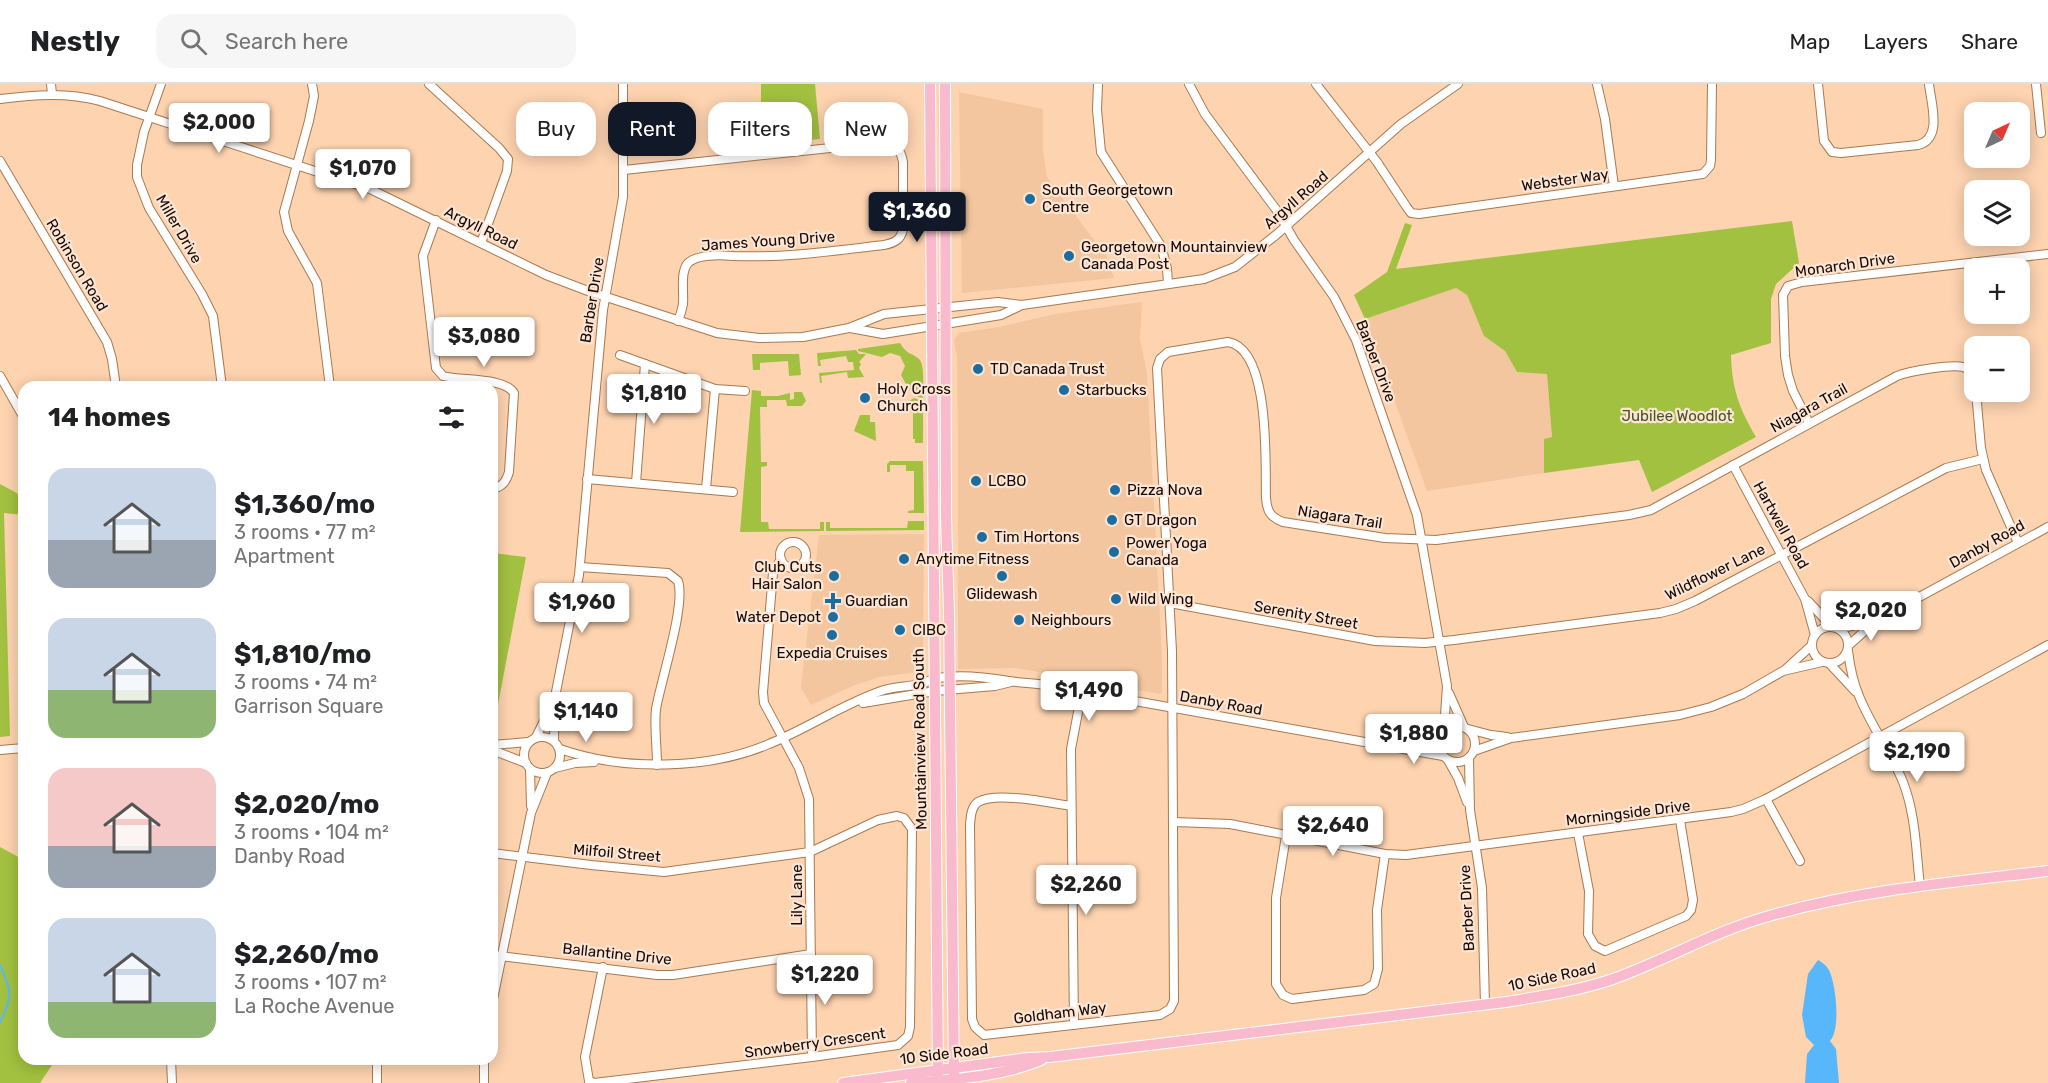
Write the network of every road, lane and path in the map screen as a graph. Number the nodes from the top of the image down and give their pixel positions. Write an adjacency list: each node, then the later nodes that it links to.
1 (51, 84): 17 (street)
2 (161, 84): 19 (street, Miller Drive)
3 (312, 84): 23 (street)
4 (429, 84): 28 (street)
5 (623, 84): 24 (street, Barber Drive)
6 (930, 84): 34 (main road, Mountainview Road South)
7 (945, 84): 33 (main road, Mountainview Road South)
8 (1098, 84): 30 (street)
9 (1190, 84): 27 (street, Barber Drive)
10 (1316, 84): 21 (street, Webster Way)
11 (1457, 84): 21 (street, Argyll Road)
12 (1597, 84): 25 (street)
13 (1712, 84): 25 (street, Webster Way)
14 (1818, 84): 15 (street)
15 (1929, 84)
16 (2036, 84): 20 (street)
17 (52, 94): 18 (street, Argyll Road); 19 (street, Argyll Road)
18 (0, 99)
19 (150, 117): 23 (street, Argyll Road); 44 (street, Miller Drive)
20 (2041, 133)
21 (1370, 152): 25 (street, Webster Way); 27 (street, Argyll Road)
22 (0, 161): 43 (street, Robinson Road)
23 (296, 165): 26 (street, Argyll Road); 45 (street)
24 (624, 170): 31 (street, Barber Drive); 35 (street, James Young Drive)
25 (1614, 186)
26 (436, 220): 28 (street, Argyll Road); 46 (street)
27 (1286, 227): 30 (street, Argyll Road); 61 (street, Barber Drive)
28 (481, 243): 31 (street, Argyll Road)
29 (2048, 254): 52 (street, Monarch Drive)
30 (1168, 284): 32 (street, Argyll Road)
31 (605, 297): 35 (street, Argyll Road); 55 (street, Barber Drive)
32 (1022, 305): 33 (street, Argyll Road); 36 (street, Argyll Road)
33 (946, 308): 34 (street, Argyll Road); 36 (main road, Mountainview Road South)
34 (931, 310): 37 (main road, Mountainview Road South); 38 (street, Argyll Road)
35 (678, 321): 38 (street, Argyll Road)
36 (946, 322): 37 (street, Argyll Road); 77 (main road, Mountainview Road South)
37 (931, 325): 38 (street, Argyll Road); 78 (main road, Mountainview Road South)
38 (849, 328)
39 (620, 355): 40 (street)
40 (645, 364): 48 (street); 56 (street)
41 (1964, 367): 52 (street, Niagara Trail)
42 (0, 375): 51 (street)
43 (115, 381)
44 (221, 381)
45 (329, 381)
46 (479, 381)
47 (498, 384): 57 (street)
48 (715, 389): 49 (street); 58 (street)
49 (745, 391)
50 (1977, 402): 53 (street)
51 (18, 407)
52 (1809, 423): 54 (street, Niagara Trail)
53 (1983, 459): 62 (street); 63 (street, Wildflower Lane)
54 (1733, 465): 61 (street, Niagara Trail); 63 (street, Hartwell Road)
55 (587, 479): 56 (street); 65 (street, Barber Drive)
56 (636, 483): 58 (street)
57 (498, 488)
58 (706, 489): 59 (street)
59 (733, 492)
60 (2048, 527): 62 (street, Danby Road)
61 (1422, 540): 67 (street, Niagara Trail); 71 (street, Barber Drive)
62 (2018, 543): 68 (street, Danby Road)
63 (1782, 554): 66 (street, Hartwell Road); 71 (street, Wildflower Lane)
64 (781, 560): 91 (street, Lily Lane)
65 (580, 567): 85 (street, Barber Drive); 104 (street)
66 (1805, 599): 69 (street, Hartwell Road); 70 (street, Hartwell Road)
67 (1170, 603): 71 (street, Serenity Street); 87 (street, Niagara Trail)
68 (1877, 620): 69 (street, Danby Road); 74 (street, Danby Road)
69 (1836, 628): 70 (street); 74 (street)
70 (1815, 635): 72 (street)
71 (1439, 642): 80 (street, Barber Drive)
72 (1812, 645): 75 (street); 76 (street)
73 (2048, 645): 90 (street, Morningside Drive)
74 (1848, 648): 75 (street); 84 (street)
75 (1826, 663): 76 (street); 84 (street)
76 (1784, 671): 92 (street)
77 (950, 677): 78 (street, Danby Road); 79 (street, Danby Road); 81 (main road, Mountainview Road South)
78 (935, 679): 82 (main road, Mountainview Road South); 86 (street, Danby Road)
79 (1011, 681): 81 (street, Danby Road); 83 (street, Danby Road)
80 (1447, 686): 88 (street, Barber Drive); 89 (street, Barber Drive)
81 (950, 689): 82 (street, Danby Road); 135 (main road, Mountainview Road South)
82 (935, 691): 86 (street, Danby Road); 136 (main road, Mountainview Road South)
83 (1082, 691): 87 (street, Danby Road); 108 (street)
84 (1859, 696): 90 (street)
85 (555, 697): 93 (street, Barber Drive); 94 (street, Barber Drive)
86 (841, 707): 91 (street, Danby Road)
87 (1172, 708): 96 (street, Danby Road); 112 (street, Goldham Way)
88 (1466, 728): 89 (street); 92 (street); 101 (street)
89 (1442, 733): 96 (street, Danby Road); 102 (street)
90 (1880, 736): 107 (street, Morningside Drive); 122 (street)
91 (783, 738): 104 (street, Danby Road); 116 (street, Lily Lane)
92 (1510, 738): 101 (street)
93 (532, 740): 94 (street); 95 (street); 105 (street)
94 (554, 740): 98 (street)
95 (498, 744)
96 (1391, 747): 102 (street, Danby Road)
97 (18, 748): 99 (street)
98 (560, 749): 103 (street, Danby Road); 106 (street)
99 (0, 750)
100 (498, 753): 105 (street)
101 (1471, 754): 102 (street); 109 (street, Barber Drive)
102 (1445, 758): 109 (street, Barber Drive)
103 (607, 761): 104 (street, Danby Road); 106 (street, Danby Road)
104 (657, 765)
105 (528, 766): 106 (street); 110 (street)
106 (551, 770): 110 (street)
107 (1766, 799): 111 (street, Morningside Drive); 120 (street)
108 (1071, 806): 129 (street); 129 (street, Goldham Way)
109 (1470, 810): 115 (street, Barber Drive)
110 (531, 813): 119 (street)
111 (1680, 820): 113 (street, Morningside Drive); 113 (street)
112 (1173, 822): 114 (street, Morningside Drive); 129 (street, Goldham Way)
113 (1578, 833): 115 (street, Morningside Drive)
114 (1286, 836): 118 (street, Morningside Drive); 118 (street)
115 (1476, 846): 118 (street, Morningside Drive); 128 (street, Barber Drive)
116 (810, 852): 119 (street, Milfoil Street); 123 (street, Lily Lane); 131 (street, Snowberry Crescent)
117 (498, 854): 119 (street, Milfoil Street)
118 (1384, 854)
119 (523, 856): 125 (street)
120 (1800, 861)
121 (2048, 871): 122 (main road, 10 Side Road)
122 (1920, 886): 128 (main road, 10 Side Road)
123 (811, 954): 126 (street, Ballantine Drive); 131 (street, Lily Lane)
124 (498, 956): 125 (street, Ballantine Drive)
125 (502, 956): 126 (street, Ballantine Drive); 127 (street)
126 (603, 967): 131 (street, Snowberry Crescent)
127 (498, 975)
128 (1485, 1005): 130 (main road, 10 Side Road)
129 (1074, 1025)
130 (1050, 1057): 135 (main road, 10 Side Road); 137 (main road, 10 Side Road)
131 (812, 1058)
132 (171, 1065): 138 (street)
133 (377, 1065): 139 (street)
134 (484, 1065): 140 (street)
135 (954, 1068): 136 (main road, 10 Side Road); 137 (main road, Mountainview Road South)
136 (938, 1078): 137 (main road, 10 Side Road); 141 (main road, 10 Side Road); 142 (main road, 10 Side Road)
137 (954, 1081)
138 (172, 1083)
139 (377, 1083)
140 (484, 1083)
141 (843, 1083)
142 (911, 1083)

